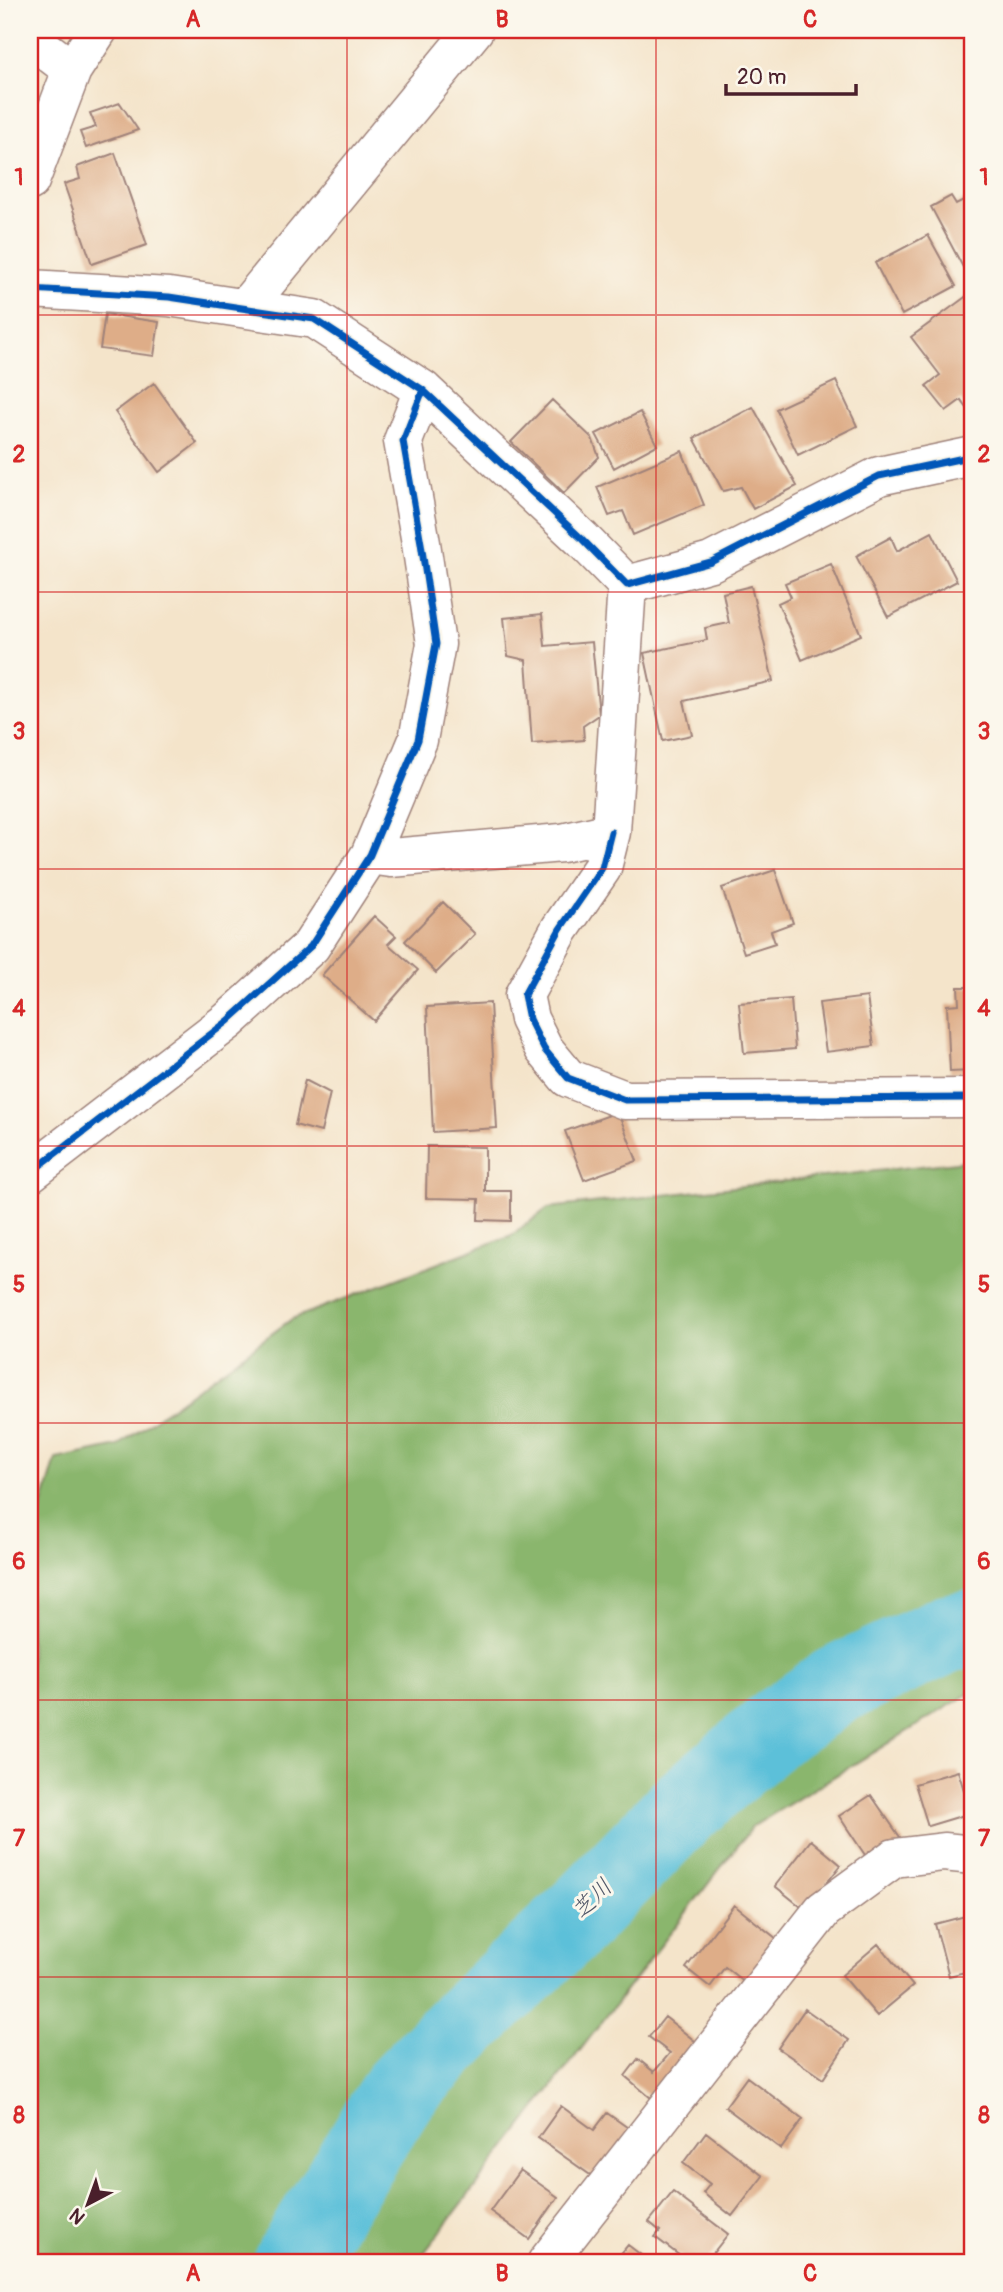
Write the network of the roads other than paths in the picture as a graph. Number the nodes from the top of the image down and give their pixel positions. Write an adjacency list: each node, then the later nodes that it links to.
1 (98, 30): 4 (street)
2 (474, 30): 7 (street)
3 (30, 38): 4 (street)
4 (72, 71): 5 (street)
5 (30, 181)
6 (30, 289): 7 (street)
7 (244, 308): 8 (street)
8 (423, 390): 10 (street); 12 (street)
9 (973, 456): 10 (street)
10 (627, 585): 11 (street)
11 (611, 832): 12 (street); 13 (street)
12 (370, 855): 14 (street)
13 (973, 1098)
14 (30, 1173)
15 (973, 1854): 16 (street)
16 (547, 2262)

